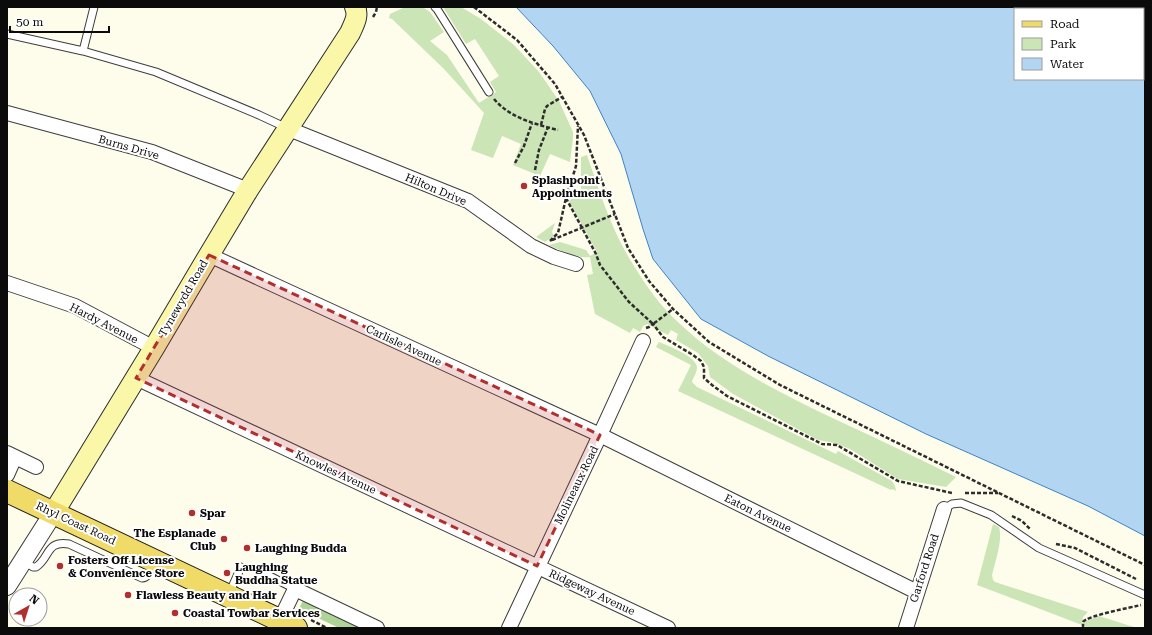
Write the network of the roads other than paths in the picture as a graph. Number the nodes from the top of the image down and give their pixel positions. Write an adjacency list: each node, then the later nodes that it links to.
1 (94, 7): 5 (lane)
2 (435, 7): 6 (lane)
3 (361, 12): 8 (main road, Tynewydd Road)
4 (7, 34): 5 (lane)
5 (83, 51): 8 (lane)
6 (489, 92)
7 (7, 113): 9 (street, Burns Drive)
8 (288, 129): 9 (main road, Tynewydd Road); 11 (street, Hilton Drive)
9 (248, 190): 10 (main road, Tynewydd Road)
10 (209, 255): 14 (main road, Tynewydd Road); 16 (street, Carlisle Avenue)
11 (576, 264)
12 (7, 283): 14 (street, Hardy Avenue)
13 (643, 341): 16 (street, Molineaux Road)
14 (154, 348): 15 (main road, Tynewydd Road)
15 (136, 378): 22 (main road, Tynewydd Road); 26 (street, Knowles Avenue)
16 (600, 435): 26 (street, Molineaux Road); 30 (street, Eaton Avenue)
17 (11, 455): 18 (street); 19 (street)
18 (36, 467)
19 (7, 475)
20 (7, 491): 22 (main road, Rhyl Coast Road)
21 (944, 509): 30 (street, Garford Road); 31 (lane)
22 (54, 512): 23 (main road, Rhyl Coast Road); 24 (street, Tynewydd Road)
23 (155, 560): 24 (lane); 32 (main road, Rhyl Coast Road)
24 (17, 566): 28 (street, Tynewydd Road)
25 (241, 566): 32 (lane)
26 (537, 566): 35 (street, Molineaux Road); 36 (street, Ridgeway Avenue)
27 (262, 572): 29 (lane)
28 (7, 586)
29 (295, 589): 33 (street); 34 (street)
30 (917, 592): 37 (street, Garford Road)
31 (1145, 595)
32 (229, 596): 33 (main road, Rhyl Coast Road)
33 (288, 624)
34 (377, 628)
35 (509, 628)
36 (668, 628)
37 (906, 628)

